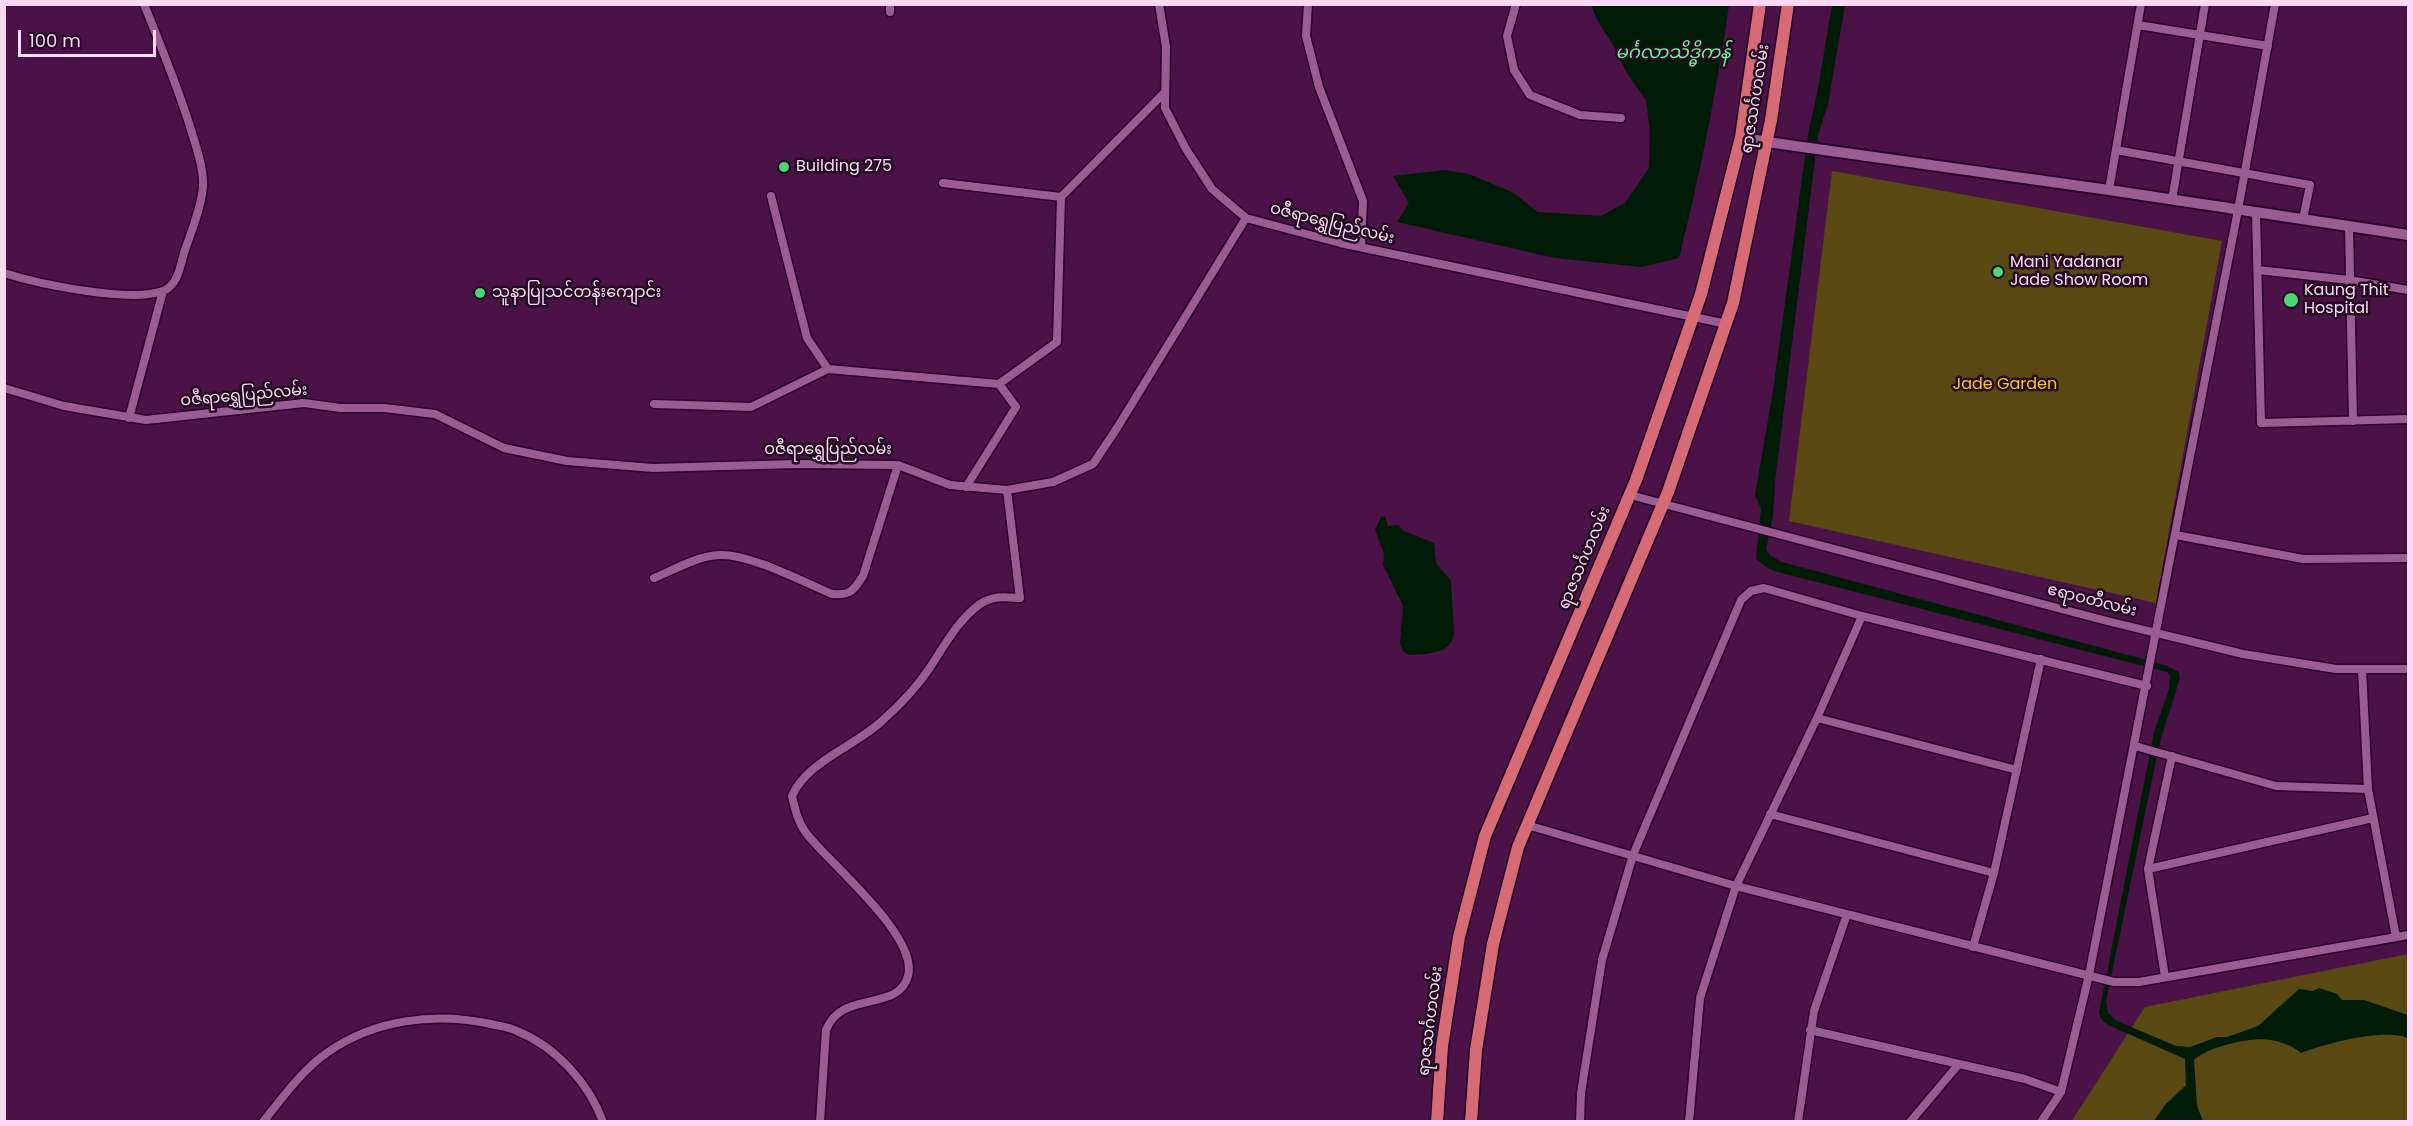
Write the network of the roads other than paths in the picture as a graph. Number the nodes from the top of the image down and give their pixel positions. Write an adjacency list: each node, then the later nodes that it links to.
1 (144, 4): 36 (street)
2 (1159, 4): 13 (street)
3 (1308, 4): 31 (street)
4 (1516, 4): 14 (street)
5 (1760, 4): 15 (main road, ရာဇသင်္ဂဟလမ်း)
6 (1788, 4): 16 (main road, ရာဇသင်္ဂဟလမ်း)
7 (2141, 4): 10 (street)
8 (2205, 4): 11 (street)
9 (2275, 4): 12 (street)
10 (2138, 25): 11 (street); 17 (street)
11 (2200, 36): 12 (street); 18 (street)
12 (2268, 46): 19 (street)
13 (1165, 92): 23 (street); 27 (street)
14 (1621, 118)
15 (1741, 137): 16 (street); 37 (main road, ရာဇသင်္ဂဟလမ်း)
16 (1767, 142): 21 (street); 38 (main road, ရာဇသင်္ဂဟလမ်း)
17 (2116, 150): 18 (street); 21 (street)
18 (2178, 161): 19 (street); 24 (street)
19 (2245, 174): 25 (street); 28 (street)
20 (943, 183): 23 (street)
21 (2109, 190): 24 (street)
22 (771, 196): 39 (street)
23 (1061, 197): 40 (street)
24 (2172, 200): 25 (street)
25 (2238, 210): 26 (street); 51 (street)
26 (2256, 212): 28 (street); 32 (street)
27 (1246, 218): 31 (street, ဝဇီရာရွှေပြည်လမ်း); 48 (street, ဝဇီရာရွှေပြည်လမ်း)
28 (2303, 219): 29 (street)
29 (2349, 226): 30 (street); 34 (street)
30 (2409, 236)
31 (1361, 247): 37 (street, ဝဇီရာရွှေပြည်လမ်း)
32 (2258, 270): 34 (street); 45 (street)
33 (4, 273): 36 (street)
34 (2349, 280): 35 (street); 45 (street)
35 (2409, 290)
36 (163, 291): 43 (street)
37 (1692, 318): 38 (street, ဝဇီရာရွှေပြည်လမ်း); 49 (main road, ရာဇသင်္ဂဟလမ်း)
38 (1726, 324): 50 (main road, ရာဇသင်္ဂဟလမ်း)
39 (828, 369): 40 (street); 42 (street)
40 (999, 384): 47 (street)
41 (4, 388): 43 (street, ဝဇီရာရွှေပြည်လမ်း)
42 (654, 404)
43 (129, 418): 46 (street, ဝဇီရာရွှေပြည်လမ်း)
44 (2409, 419): 45 (street)
45 (2353, 421)
46 (898, 465): 47 (street, ဝဇီရာရွှေပြည်လမ်း); 53 (street)
47 (966, 487): 48 (street, ဝဇီရာရွှေပြည်လမ်း)
48 (1006, 490): 83 (street)
49 (1630, 495): 50 (street); 84 (main road, ရာဇသင်္ဂဟလမ်း)
50 (1663, 505): 55 (street, ဧရာဝတီလမ်း); 67 (main road, ရာဇသင်္ဂဟလမ်း)
51 (2176, 535): 52 (street); 55 (street)
52 (2409, 558)
53 (654, 578)
54 (1862, 616): 56 (street); 60 (street); 68 (street)
55 (2157, 633): 57 (street, ဧရာဝတီလမ်း); 59 (street)
56 (2040, 659): 59 (street); 63 (street)
57 (2362, 669): 58 (street, ဧရာဝတီလမ်း); 64 (street)
58 (2409, 669)
59 (2147, 686): 61 (street)
60 (1818, 718): 63 (street); 65 (street)
61 (2135, 746): 62 (street); 76 (street)
62 (2172, 756): 64 (street); 69 (street)
63 (2017, 770): 70 (street)
64 (2367, 789): 66 (street)
65 (1770, 814): 70 (street); 71 (street)
66 (2373, 818): 69 (street); 74 (street)
67 (1527, 825): 68 (street); 85 (main road, ရာဇသင်္ဂဟလမ်း)
68 (1633, 855): 71 (street); 86 (street)
69 (2148, 869): 77 (street)
70 (1994, 873): 75 (street)
71 (1736, 886): 72 (street); 87 (street)
72 (1847, 914): 75 (street); 78 (street)
73 (2409, 935): 74 (street)
74 (2397, 937): 77 (street)
75 (1973, 947): 76 (street)
76 (2089, 975): 77 (street); 80 (street)
77 (2165, 977)
78 (1810, 1030): 79 (street); 88 (street)
79 (1958, 1065): 80 (street); 89 (street)
80 (2061, 1092): 90 (street)
81 (262, 1122): 82 (street)
82 (603, 1122)
83 (820, 1122)
84 (1437, 1122)
85 (1471, 1122)
86 (1580, 1122)
87 (1689, 1122)
88 (1798, 1122)
89 (1910, 1122)
90 (2041, 1122)

